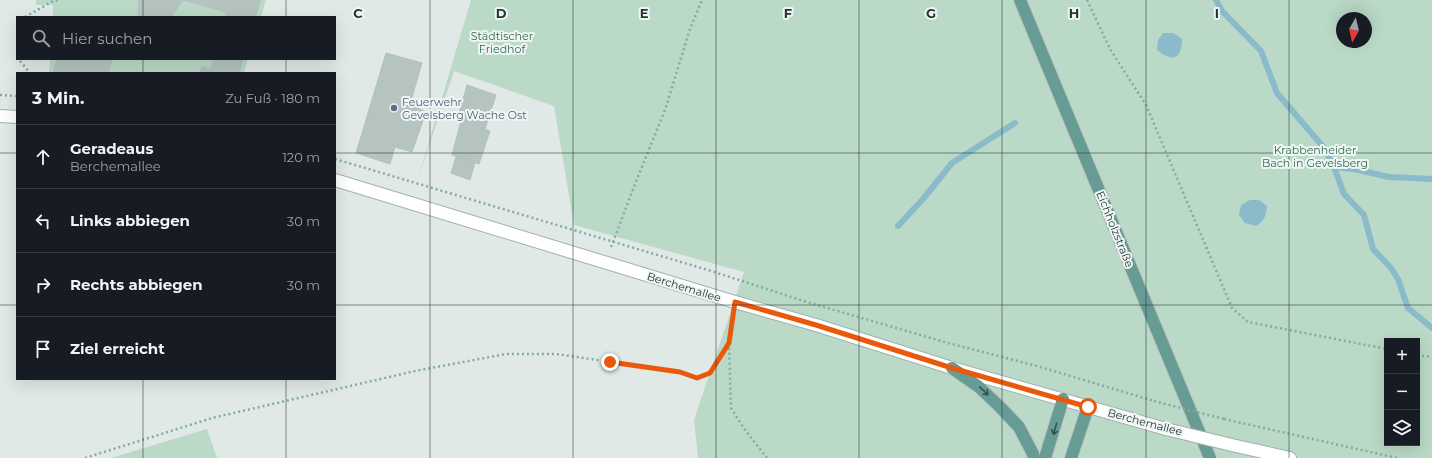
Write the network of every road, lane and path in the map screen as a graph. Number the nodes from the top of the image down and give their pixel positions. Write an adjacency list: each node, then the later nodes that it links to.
1 (59, 0): 5 (path)
2 (702, 0): 14 (path)
3 (1020, 0): 28 (main road, Eichholzstraße)
4 (1087, 0): 17 (path)
5 (27, 16)
6 (20, 61): 7 (path)
7 (29, 72)
8 (0, 95): 9 (path)
9 (16, 96)
10 (0, 116): 11 (street)
11 (16, 116)
12 (336, 159): 14 (path)
13 (336, 180): 15 (street, Berchemallee)
14 (613, 242): 30 (path, bridge)
15 (735, 302): 16 (path); 20 (street, Berchemallee)
16 (729, 343): 23 (path); 24 (path)
17 (1384, 348)
18 (1420, 355): 19 (path)
19 (1432, 357)
20 (952, 368): 21 (street, Berchemallee); 25 (main road, one-way to 25)
21 (1063, 399): 22 (street, Berchemallee); 26 (main road, one-way to 26)
22 (1088, 407): 27 (main road); 29 (street, Berchemallee, bridge)
23 (85, 458)
24 (767, 458)
25 (1034, 458)
26 (1045, 458)
27 (1071, 458)
28 (1210, 458)
29 (1290, 458)
30 (1397, 458)

